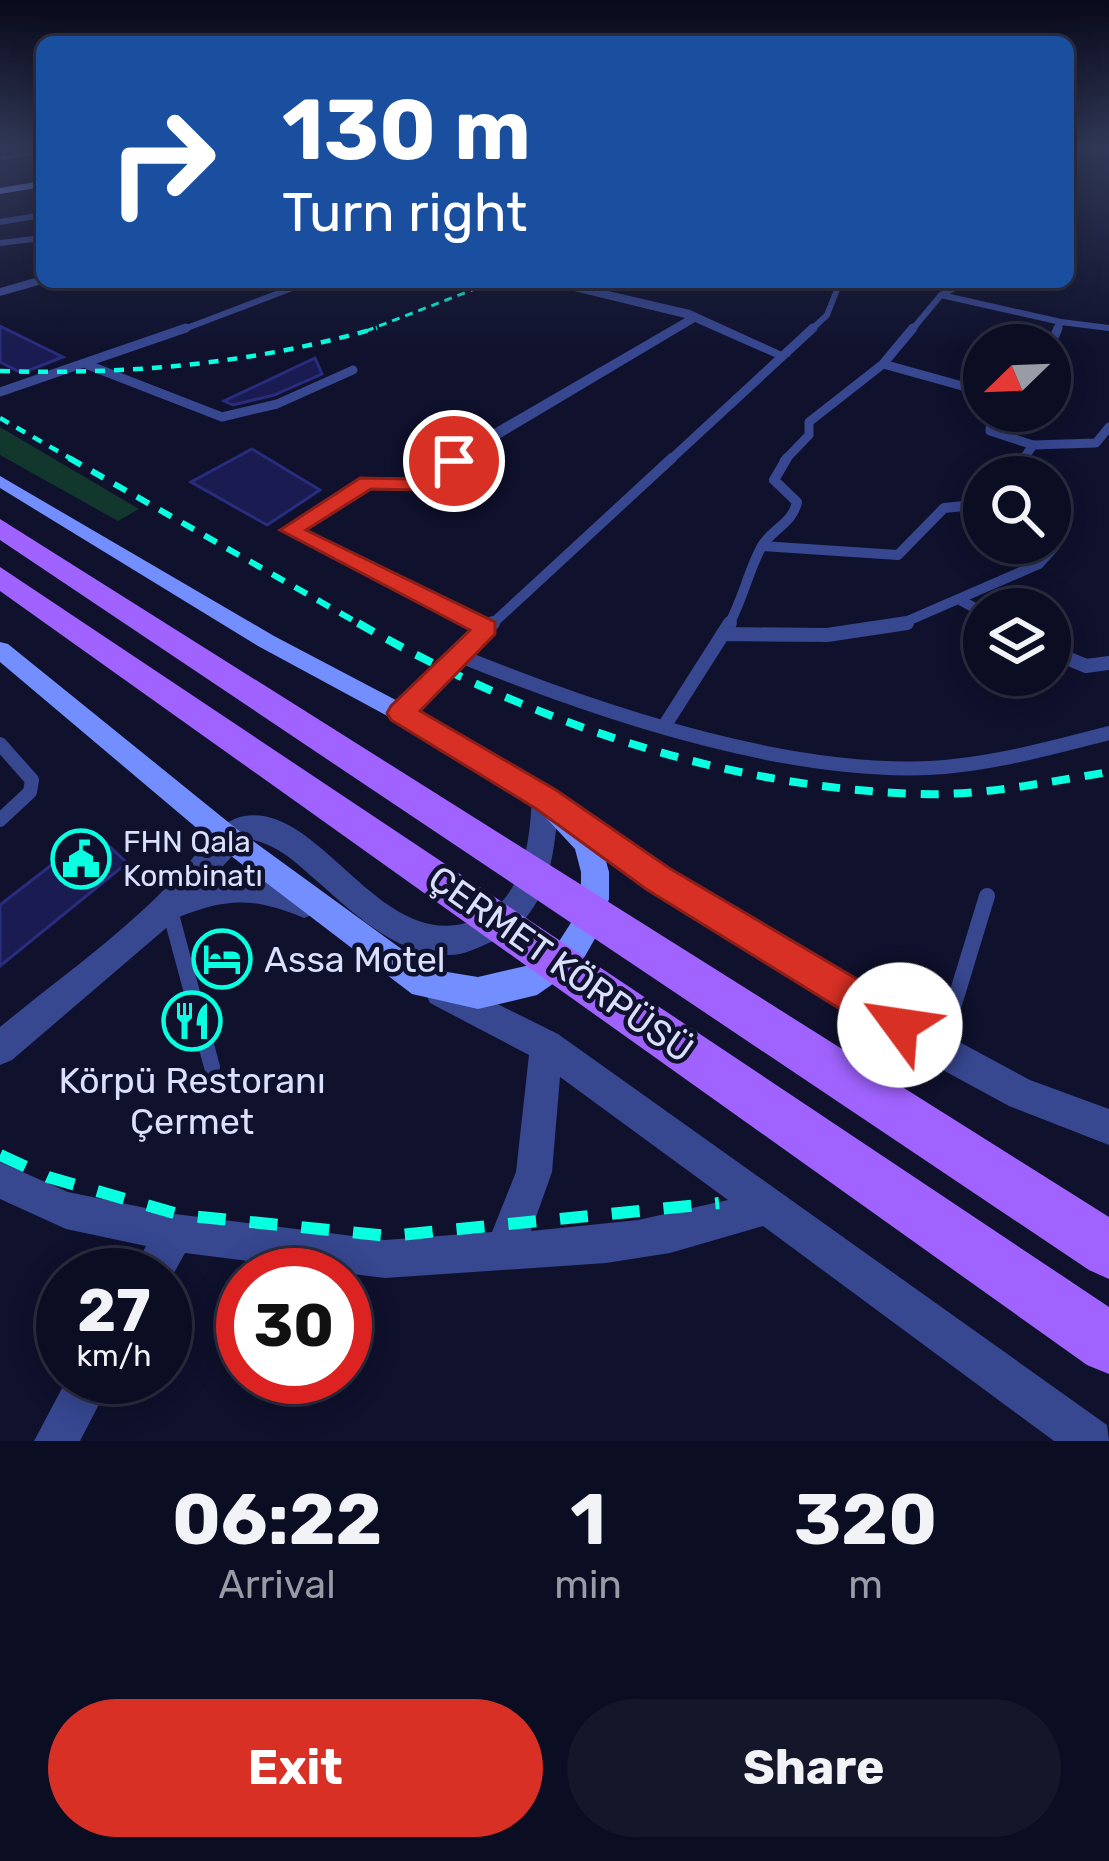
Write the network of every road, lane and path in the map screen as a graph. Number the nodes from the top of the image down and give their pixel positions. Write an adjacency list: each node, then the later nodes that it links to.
1 (36, 216): 2 (street)
2 (0, 222)
3 (36, 239): 4 (street)
4 (0, 243)
5 (36, 282): 10 (street)
6 (293, 288): 17 (lane)
7 (578, 288): 12 (street)
8 (838, 288): 15 (lane)
9 (954, 288): 11 (lane)
10 (0, 292)
11 (941, 295): 13 (lane); 16 (lane)
12 (695, 316): 15 (street); 29 (street)
13 (1061, 322): 14 (lane)
14 (1109, 328)
15 (784, 356): 34 (lane)
16 (883, 364): 19 (lane); 30 (lane)
17 (92, 367): 18 (lane); 20 (lane)
18 (353, 370)
19 (963, 386)
20 (0, 392)
21 (1109, 427): 23 (lane)
22 (993, 432): 23 (lane)
23 (1034, 445): 24 (lane)
24 (1026, 456)
25 (0, 481): 40 (main road)
26 (963, 506): 30 (lane)
27 (0, 513): 32 (main road)
28 (0, 527): 32 (main road)
29 (291, 530): 34 (lane)
30 (762, 546): 35 (lane)
31 (1039, 564): 33 (lane)
32 (21, 575): 60 (main road, ÇERMET KÖRPÜSÜ); 62 (main road, ÇERMET KÖRPÜSÜ)
33 (962, 601): 35 (lane)
34 (487, 628): 37 (lane)
35 (723, 634): 41 (lane)
36 (0, 650): 46 (main road)
37 (458, 655): 40 (lane); 41 (lane)
38 (1071, 660): 39 (lane)
39 (1109, 663)
40 (401, 713): 44 (main road)
41 (665, 725): 42 (lane)
42 (1109, 733)
43 (0, 743): 45 (lane)
44 (545, 799): 46 (street); 50 (main road); 53 (street)
45 (0, 820)
46 (228, 838): 48 (street); 49 (main road)
47 (987, 896): 53 (lane)
48 (169, 907): 49 (street); 52 (street); 54 (lane)
49 (332, 920): 50 (main road)
50 (423, 983): 51 (street)
51 (545, 1046): 57 (street); 61 (street)
52 (0, 1048)
53 (940, 1050): 55 (street)
54 (212, 1067)
55 (1109, 1127)
56 (0, 1180): 58 (street)
57 (768, 1206): 61 (street); 65 (street)
58 (175, 1233): 59 (street); 61 (street)
59 (166, 1248)
60 (1109, 1250)
61 (503, 1252)
62 (1109, 1342)
63 (77, 1404): 64 (street)
64 (56, 1441)
65 (1091, 1441)

